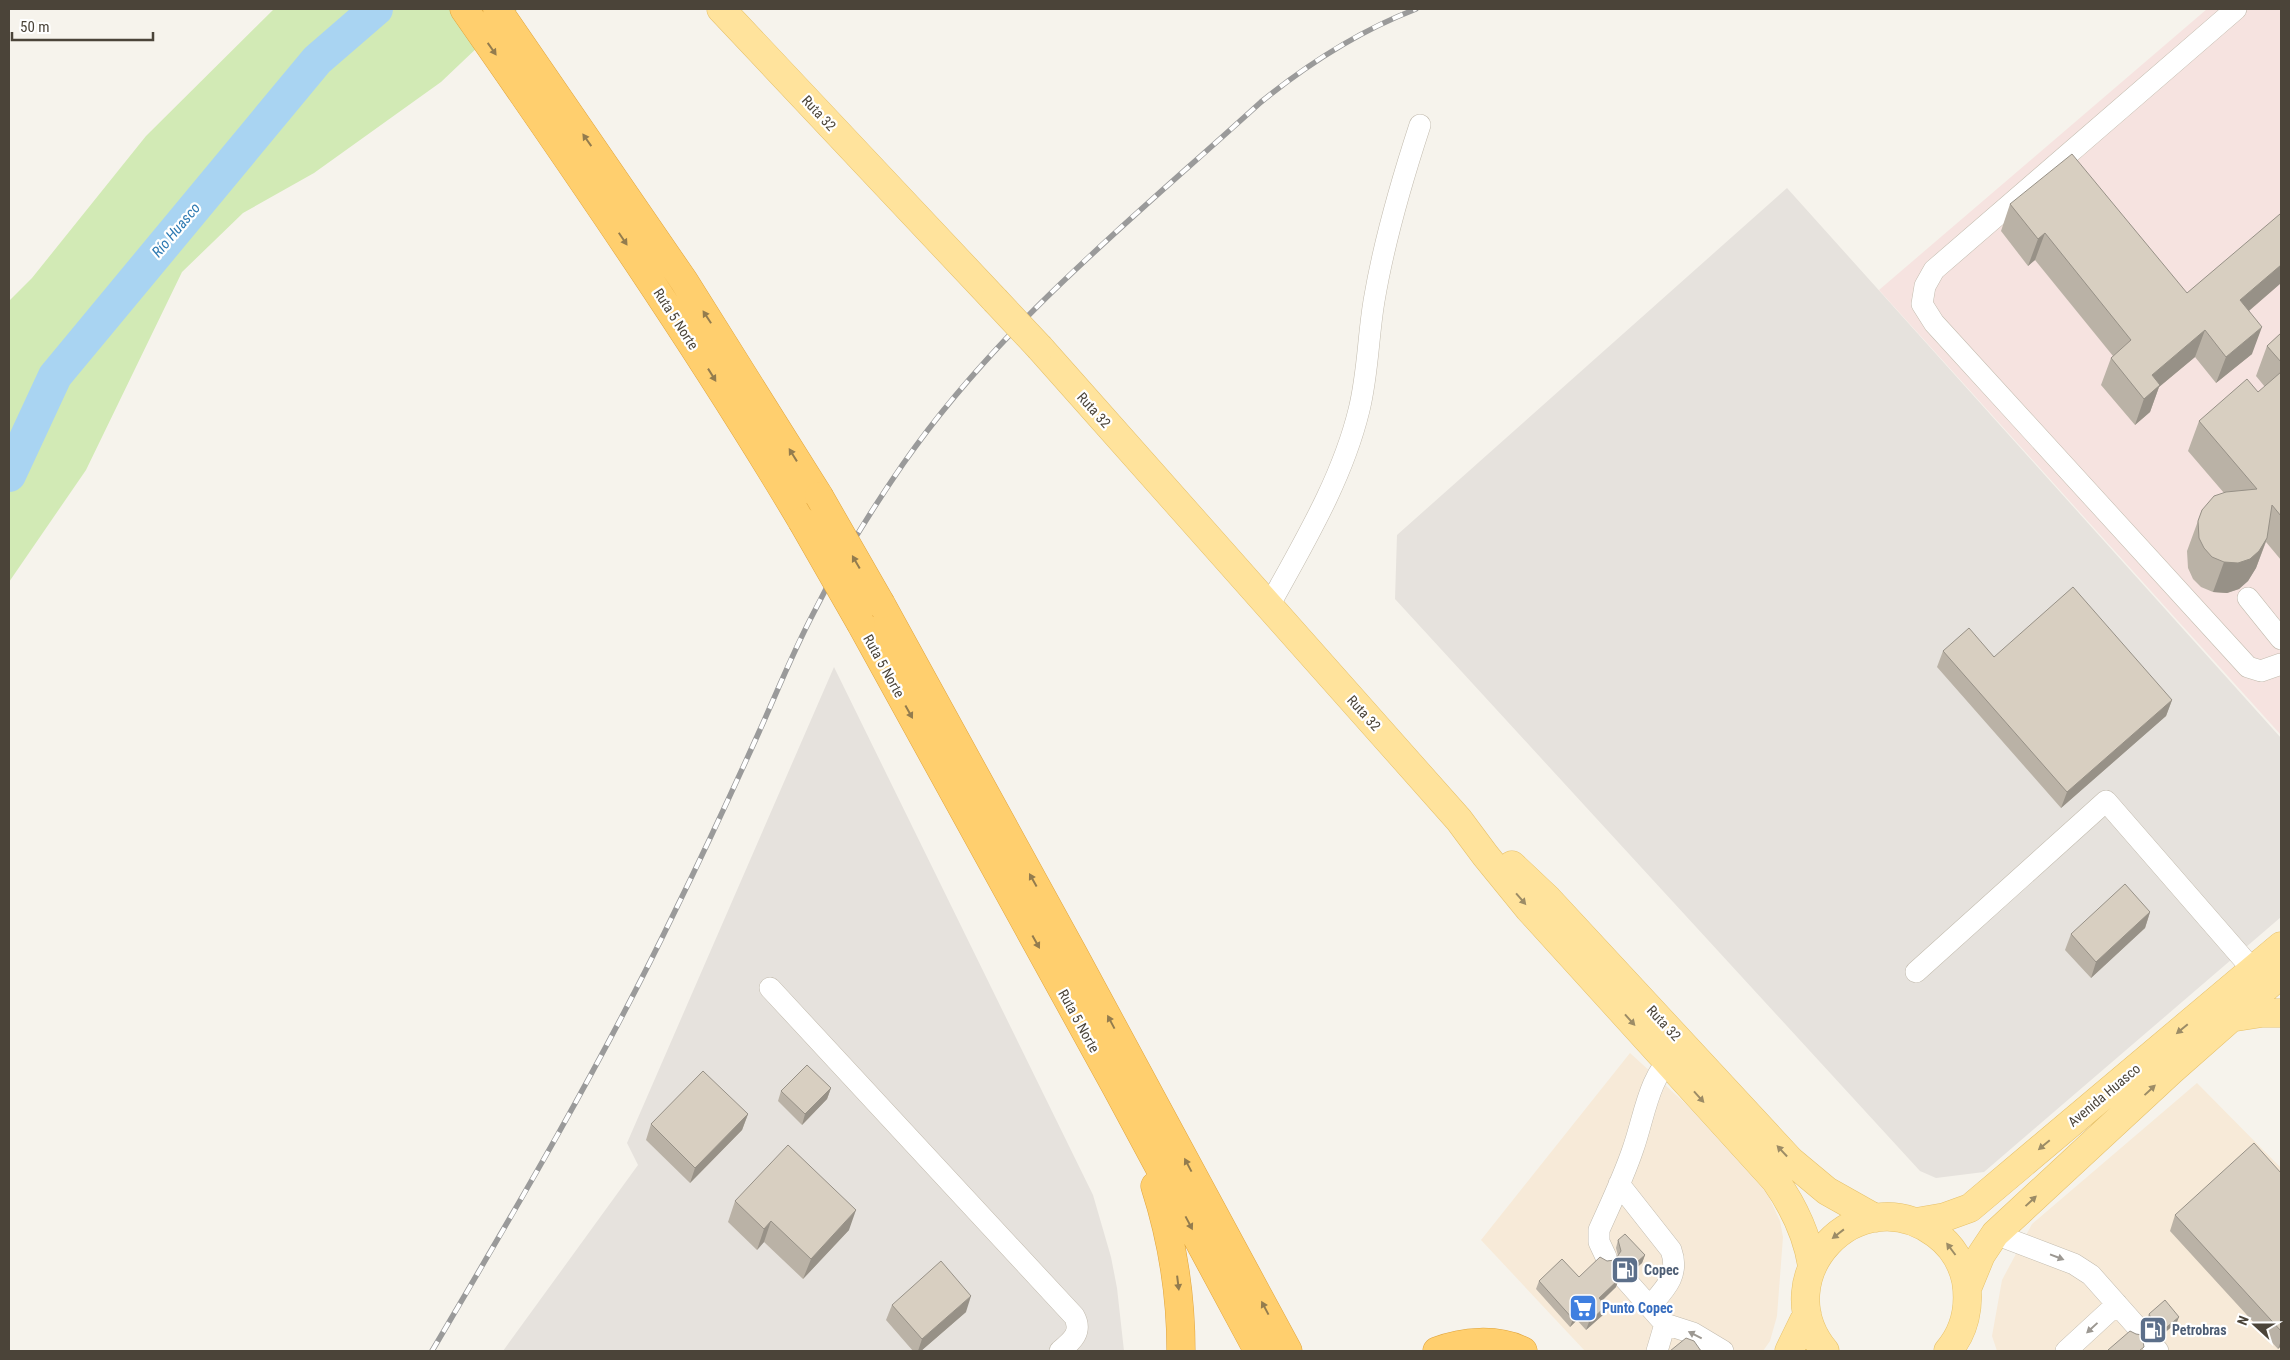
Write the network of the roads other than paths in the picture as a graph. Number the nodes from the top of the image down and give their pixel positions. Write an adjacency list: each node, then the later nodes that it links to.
1 (464, 9): 6 (highway, Ruta 5 Norte, one-way to 6)
2 (497, 9): 6 (highway, Ruta 5 Norte, one-way to 2)
3 (2236, 9): 10 (street)
4 (722, 10): 8 (main road, Ruta 32, bridge)
5 (1420, 125): 8 (street)
6 (606, 189): 19 (highway, Ruta 5 Norte, one-way to 19, bridge); 37 (highway, Ruta 5 Norte, one-way to 6, bridge)
7 (2248, 598): 9 (street)
8 (1269, 606): 18 (main road, Ruta 32)
9 (2281, 639)
10 (2281, 664)
11 (2281, 946): 12 (main road, Avenida Huasco)
12 (2253, 970): 13 (street); 22 (main road, Avenida Huasco, one-way to 22)
13 (1916, 972)
14 (2281, 974): 17 (main road, Avenida Huasco)
15 (770, 988): 34 (street)
16 (2281, 1013): 17 (main road)
17 (2230, 1018): 23 (main road, Avenida Huasco, one-way to 17)
18 (1676, 1053): 20 (street); 21 (main road, Ruta 32, one-way to 18); 25 (main road, Ruta 32, one-way to 25)
19 (1116, 1087): 35 (highway, one-way to 35); 36 (highway, Ruta 5 Norte, one-way to 36)
20 (1619, 1184): 24 (street); 29 (street)
21 (1875, 1218): 22 (main road); 25 (main road, one-way to 25)
22 (1916, 1222): 27 (main road, one-way to 22)
23 (1995, 1234): 27 (main road, Avenida Huasco); 28 (street, one-way to 28)
24 (1606, 1257)
25 (1812, 1266): 30 (main road)
26 (1625, 1279): 29 (street)
27 (1967, 1289): 33 (main road)
28 (2117, 1304): 32 (street); 44 (street, one-way to 44)
29 (1650, 1306): 31 (street)
30 (1807, 1314): 42 (main road); 43 (main road)
31 (1665, 1324): 40 (street); 41 (street, one-way to 31)
32 (2138, 1328)
33 (1958, 1345)
34 (1060, 1351)
35 (1181, 1351)
36 (1258, 1351)
37 (1288, 1351)
38 (1437, 1351): 39 (highway)
39 (1523, 1351)
40 (1657, 1351)
41 (1723, 1351)
42 (1789, 1351)
43 (1825, 1351)
44 (2066, 1351)

